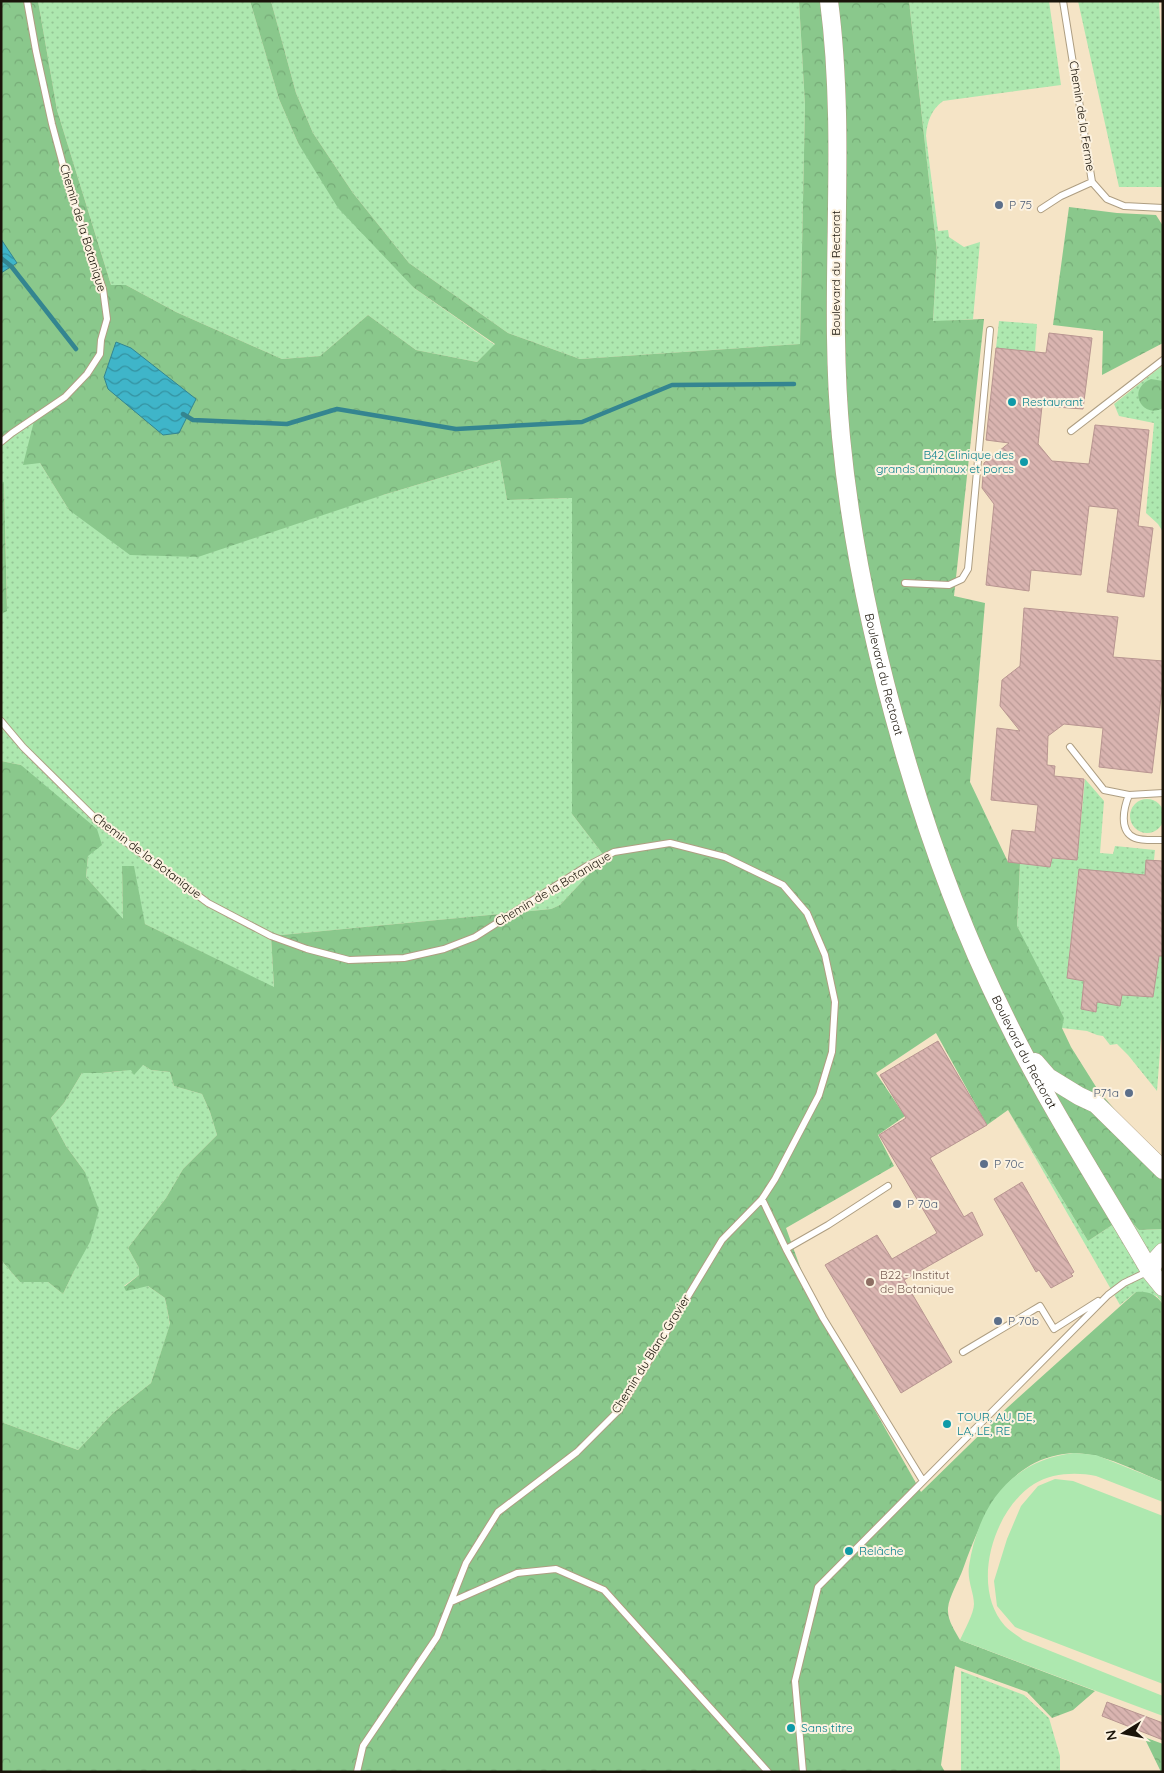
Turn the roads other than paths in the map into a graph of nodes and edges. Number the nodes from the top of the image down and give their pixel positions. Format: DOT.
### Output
graph roads {
  1 [pos="27,1"];
  2 [pos="829,1"];
  3 [pos="1063,1"];
  4 [pos="1092,182"];
  5 [pos="1163,208"];
  6 [pos="1041,209"];
  7 [pos="990,330"];
  8 [pos="1163,360"];
  9 [pos="1071,431"];
  10 [pos="1,442"];
  11 [pos="905,583"];
  12 [pos="1,722"];
  13 [pos="1070,747"];
  14 [pos="1163,793"];
  15 [pos="1129,795"];
  16 [pos="1163,840"];
  17 [pos="1007,1021"];
  18 [pos="1163,1170"];
  19 [pos="888,1186"];
  20 [pos="762,1199"];
  21 [pos="786,1249"];
  22 [pos="1163,1252"];
  23 [pos="1157,1271"];
  24 [pos="1163,1287"];
  25 [pos="1108,1295"];
  26 [pos="963,1352"];
  27 [pos="922,1481"];
  28 [pos="451,1602"];
  29 [pos="357,1772"];
  30 [pos="768,1772"];
  31 [pos="803,1772"];
  1 -- 10 [label="lane, Chemin de la Botanique"];
  2 -- 17 [label="main road, Boulevard du Rectorat"];
  3 -- 4 [label="lane, Chemin de la Ferme"];
  4 -- 5 [label="lane, Chemin de la Ferme"];
  4 -- 6 [label="lane"];
  7 -- 11 [label="lane"];
  8 -- 9 [label="lane"];
  12 -- 20 [label="lane, Chemin de la Botanique"];
  13 -- 15 [label="lane"];
  14 -- 15 [label="lane"];
  15 -- 16 [label="lane"];
  17 -- 18 [label="main road"];
  17 -- 23 [label="main road, Boulevard du Rectorat"];
  19 -- 21 [label="lane"];
  20 -- 21 [label="lane"];
  20 -- 28 [label="lane, Chemin du Blanc Gravier"];
  21 -- 27 [label="lane"];
  22 -- 23 [label="main road"];
  23 -- 24 [label="main road, Boulevard du Rectorat"];
  23 -- 25 [label="lane"];
  25 -- 26 [label="lane"];
  25 -- 27 [label="lane"];
  27 -- 31 [label="lane"];
  28 -- 29 [label="lane, Chemin du Blanc Gravier"];
  28 -- 30 [label="lane"];
}
